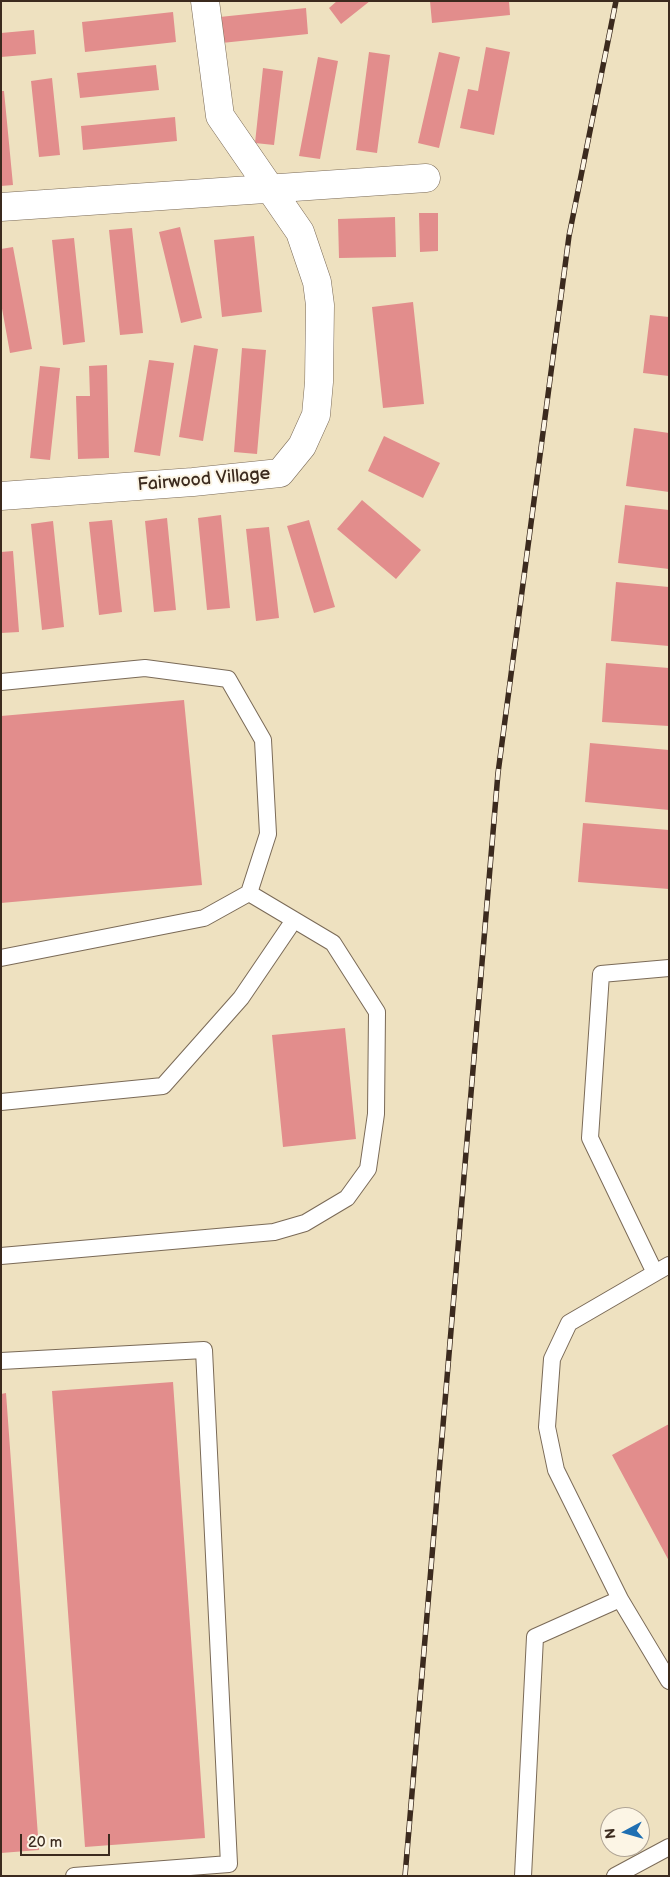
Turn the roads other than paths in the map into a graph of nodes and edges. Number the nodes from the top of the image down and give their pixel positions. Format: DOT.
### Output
graph roads {
  1 [pos="205,1"];
  2 [pos="426,178"];
  3 [pos="271,189"];
  4 [pos="1,207"];
  5 [pos="1,496"];
  6 [pos="1,682"];
  7 [pos="249,893"];
  8 [pos="294,920"];
  9 [pos="1,958"];
  10 [pos="669,968"];
  11 [pos="1,1102"];
  12 [pos="1,1256"];
  13 [pos="662,1269"];
  14 [pos="1,1361"];
  15 [pos="620,1599"];
  16 [pos="669,1682"];
  17 [pos="669,1847"];
  18 [pos="74,1876"];
  19 [pos="523,1876"];
  20 [pos="615,1876"];
  1 -- 3 [label="street, Fairwood Village"];
  2 -- 3 [label="street"];
  3 -- 4 [label="street"];
  3 -- 5 [label="street, Fairwood Village"];
  6 -- 7 [label="lane"];
  7 -- 8 [label="lane"];
  7 -- 9 [label="lane"];
  8 -- 11 [label="lane"];
  8 -- 12 [label="lane"];
  10 -- 13 [label="lane"];
  13 -- 15 [label="lane"];
  14 -- 18 [label="lane"];
  15 -- 16 [label="lane"];
  15 -- 19 [label="lane"];
  17 -- 20 [label="lane"];
}
